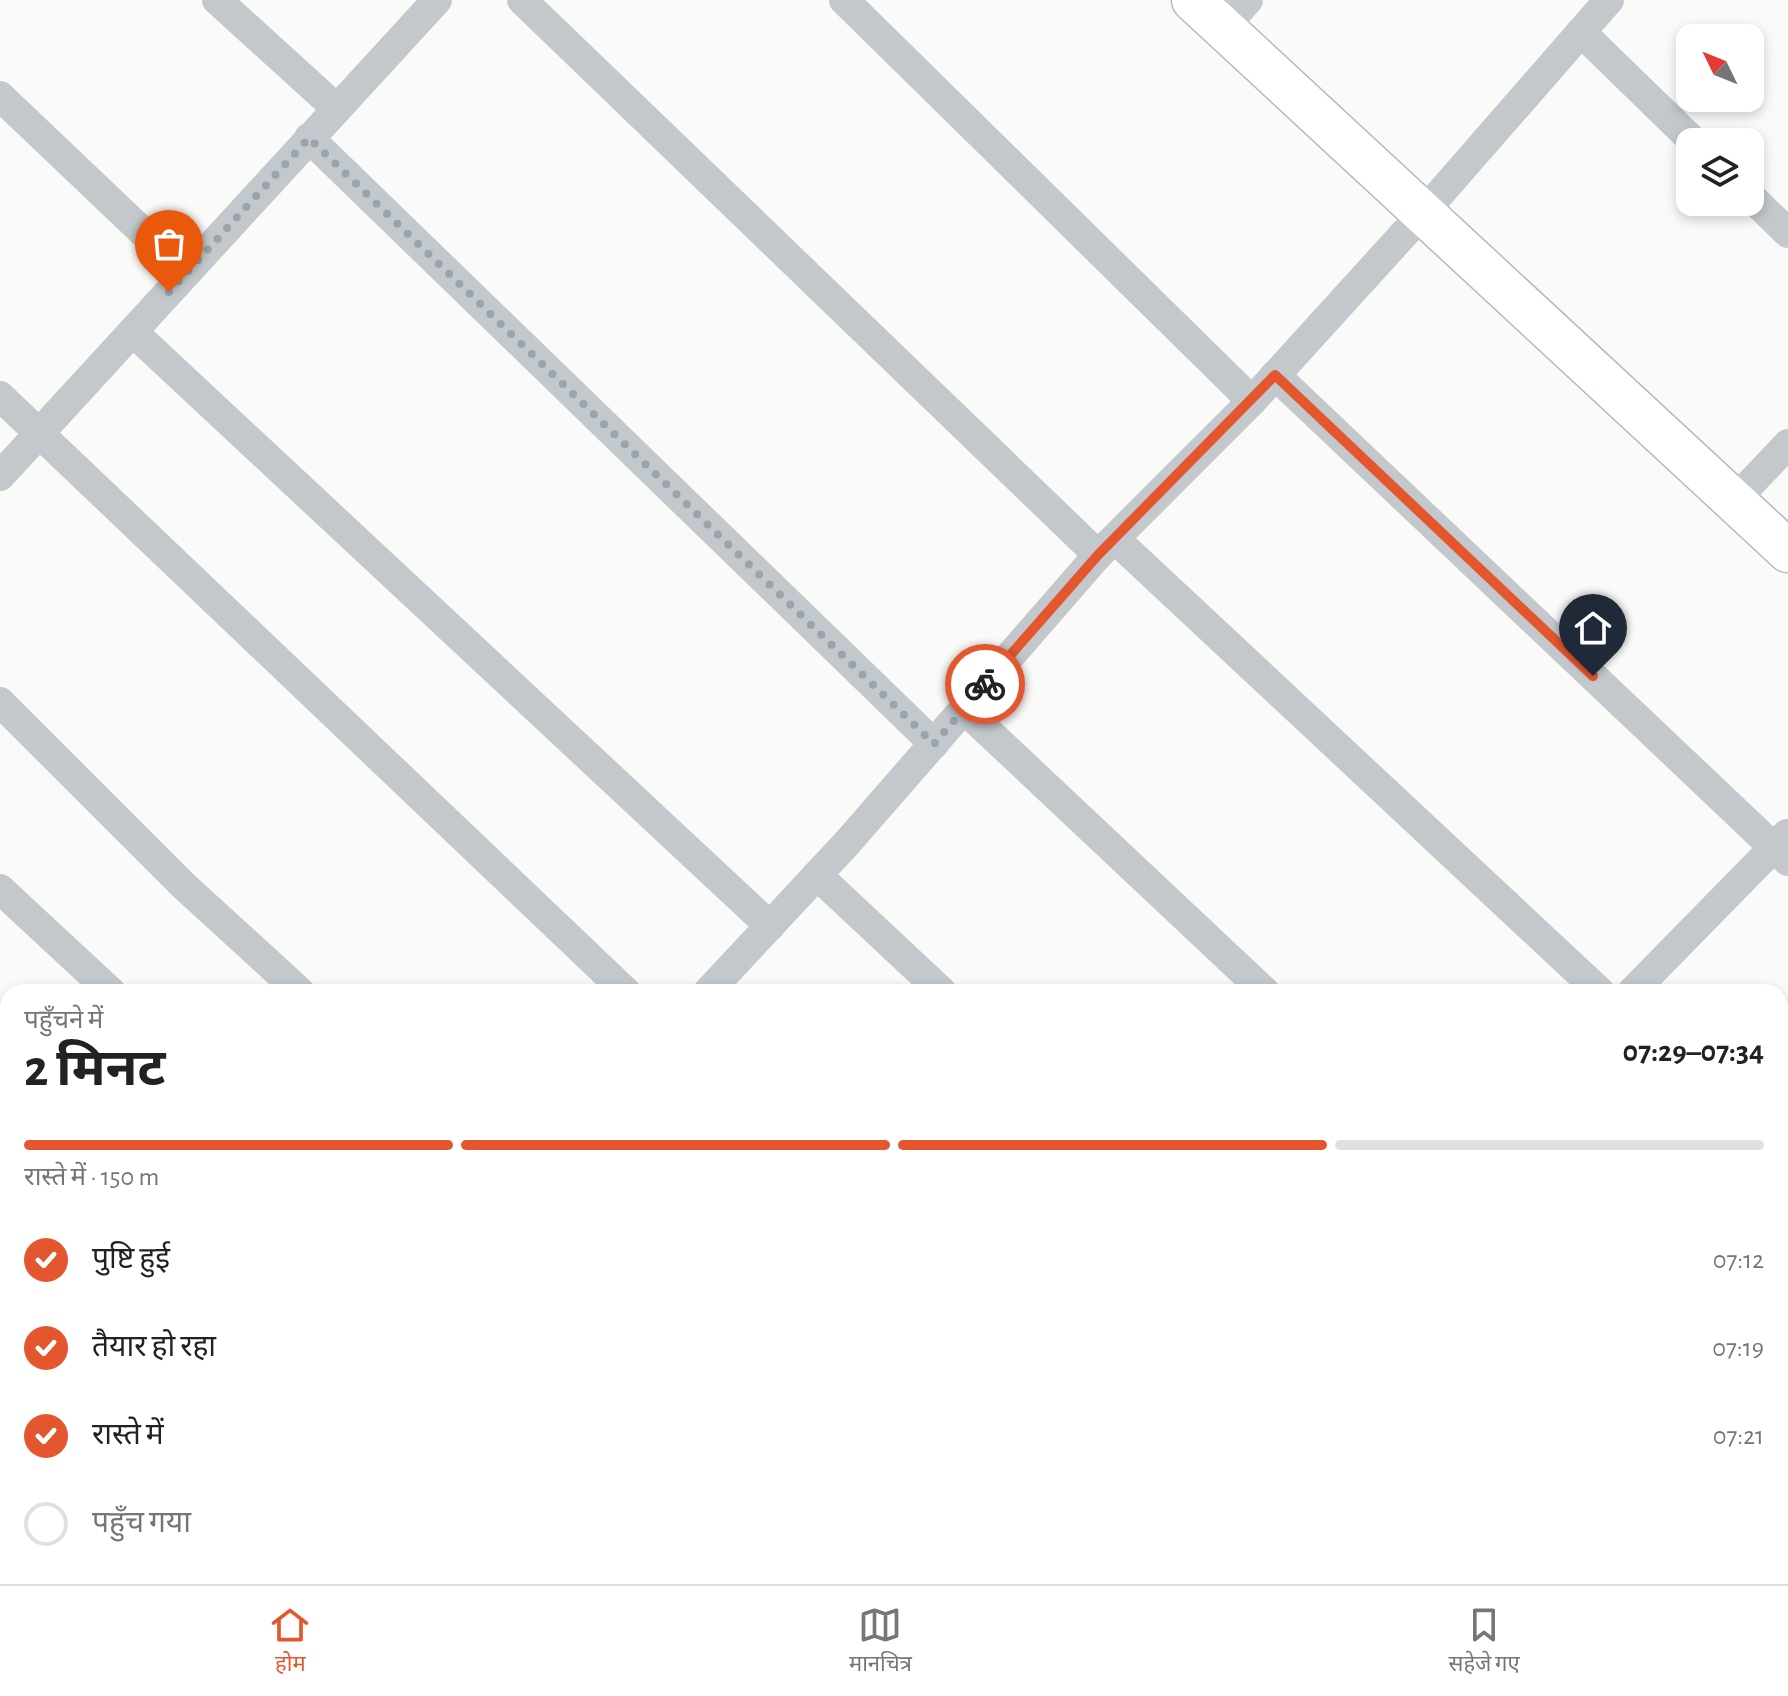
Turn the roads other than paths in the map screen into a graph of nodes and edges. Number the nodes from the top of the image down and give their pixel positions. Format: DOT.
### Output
graph roads {
  1 [pos="217,0"];
  2 [pos="437,0"];
  3 [pos="522,0"];
  4 [pos="844,0"];
  5 [pos="1193,0"];
  6 [pos="1609,0"];
  7 [pos="1236,14"];
  8 [pos="1581,32"];
  9 [pos="0,96"];
  10 [pos="337,109"];
  11 [pos="1680,128"];
  12 [pos="309,138"];
  13 [pos="1764,210"];
  14 [pos="1423,213"];
  15 [pos="1788,233"];
  16 [pos="186,273"];
  17 [pos="133,332"];
  18 [pos="1275,375"];
  19 [pos="0,396"];
  20 [pos="1252,401"];
  21 [pos="40,433"];
  22 [pos="1788,444"];
  23 [pos="0,476"];
  24 [pos="1734,501"];
  25 [pos="1106,547"];
  26 [pos="1788,551"];
  27 [pos="0,702"];
  28 [pos="964,709"];
  29 [pos="934,744"];
  30 [pos="1783,847"];
  31 [pos="817,875"];
  32 [pos="0,889"];
  33 [pos="770,926"];
  34 [pos="102,984"];
  35 [pos="291,984"];
  36 [pos="618,984"];
  37 [pos="716,984"];
  38 [pos="933,984"];
  39 [pos="1256,984"];
  40 [pos="1591,984"];
  41 [pos="1640,984"];
  1 -- 10 [label="street"];
  2 -- 10 [label="street"];
  3 -- 25 [label="street"];
  4 -- 20 [label="street"];
  5 -- 7 [label="street"];
  6 -- 8 [label="street"];
  7 -- 14 [label="street"];
  8 -- 11 [label="street"];
  8 -- 14 [label="street"];
  9 -- 16 [label="street"];
  10 -- 12 [label="street"];
  12 -- 16 [label="street"];
  12 -- 29 [label="street"];
  13 -- 15 [label="street"];
  14 -- 18 [label="street"];
  14 -- 24 [label="street"];
  16 -- 17 [label="street"];
  17 -- 21 [label="street"];
  17 -- 33 [label="street"];
  18 -- 20 [label="street"];
  18 -- 30 [label="street"];
  19 -- 21 [label="street"];
  20 -- 25 [label="street"];
  21 -- 23 [label="street"];
  21 -- 36 [label="street"];
  22 -- 24 [label="street"];
  24 -- 26 [label="street"];
  25 -- 28 [label="street"];
  25 -- 40 [label="street"];
  27 -- 35 [label="street"];
  28 -- 29 [label="street"];
  28 -- 39 [label="street"];
  29 -- 31 [label="street"];
  30 -- 41 [label="street"];
  31 -- 33 [label="street"];
  31 -- 38 [label="street"];
  32 -- 34 [label="street"];
  33 -- 37 [label="street"];
}
